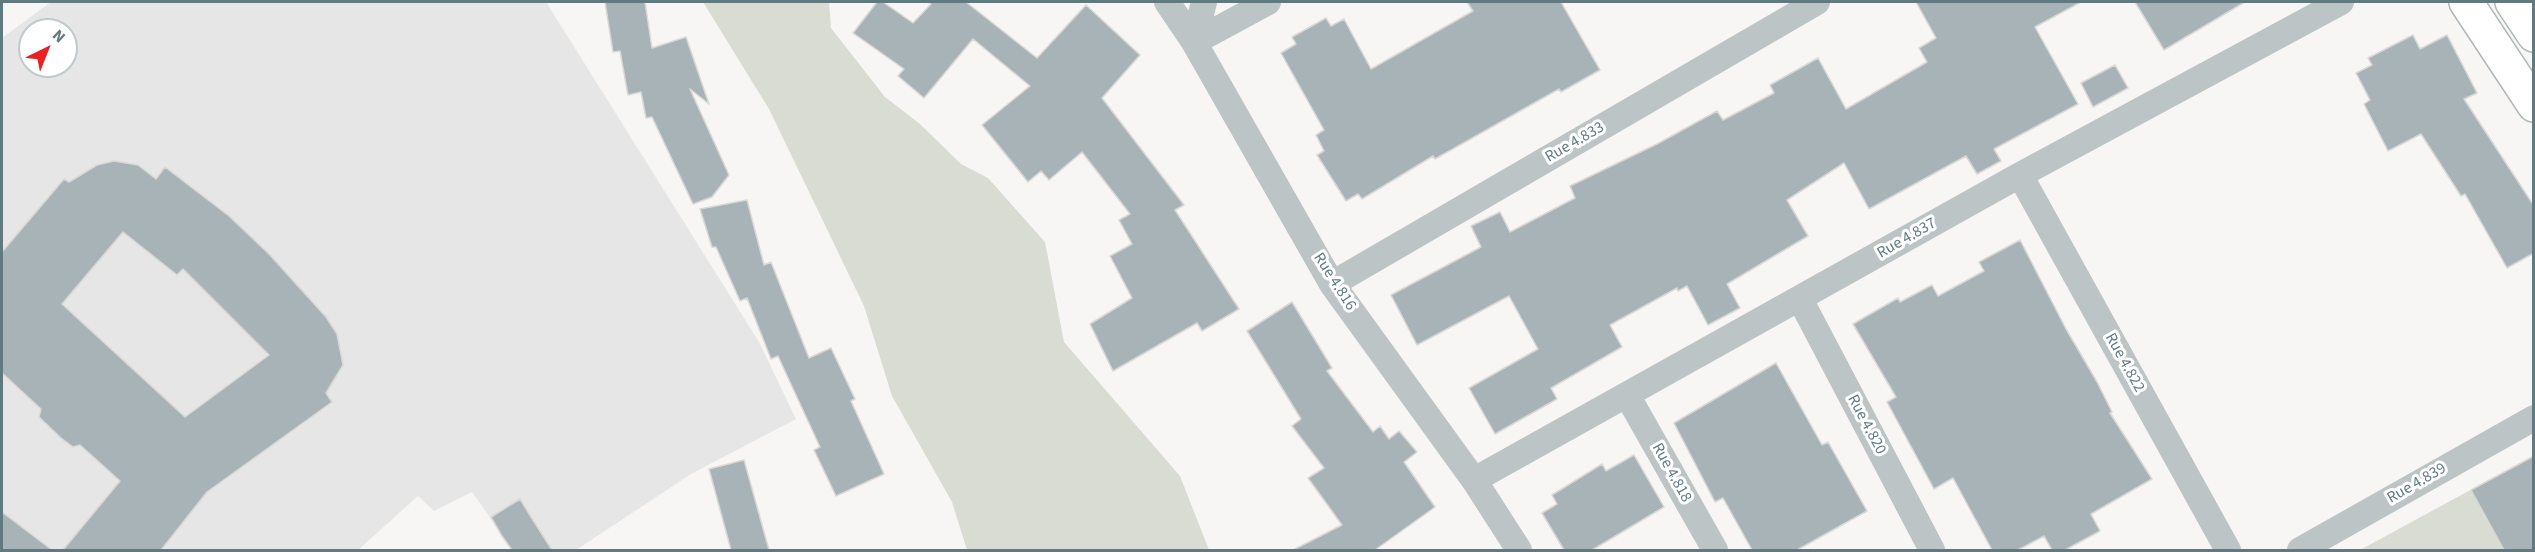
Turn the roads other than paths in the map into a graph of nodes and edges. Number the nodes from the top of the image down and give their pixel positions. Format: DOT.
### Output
graph roads {
  1 [pos="1167,2"];
  2 [pos="1204,2"];
  3 [pos="1268,2"];
  4 [pos="1817,2"];
  5 [pos="2341,2"];
  6 [pos="2466,2"];
  7 [pos="2512,2"];
  8 [pos="2534,35"];
  9 [pos="1194,42"];
  10 [pos="2534,105"];
  11 [pos="2020,175"];
  12 [pos="1332,284"];
  13 [pos="1800,299"];
  14 [pos="1627,395"];
  15 [pos="2534,418"];
  16 [pos="1474,480"];
  17 [pos="1519,550"];
  18 [pos="1715,550"];
  19 [pos="1932,550"];
  20 [pos="2228,550"];
  21 [pos="2301,550"];
  1 -- 9 [label="street, Rue 4.816"];
  2 -- 9 [label="street"];
  3 -- 9 [label="street"];
  4 -- 12 [label="street, Rue 4.833"];
  5 -- 11 [label="street, Rue 4.837"];
  6 -- 10 [label="main road"];
  7 -- 8 [label="main road"];
  9 -- 12 [label="street, Rue 4.816"];
  11 -- 13 [label="street, Rue 4.837"];
  11 -- 20 [label="street, Rue 4.822"];
  12 -- 16 [label="street, Rue 4.816"];
  13 -- 14 [label="street, Rue 4.837"];
  13 -- 19 [label="street, Rue 4.820"];
  14 -- 16 [label="street, Rue 4.837"];
  14 -- 18 [label="street, Rue 4.818"];
  15 -- 21 [label="street, Rue 4.839"];
  16 -- 17 [label="street, Rue 4.816"];
}
